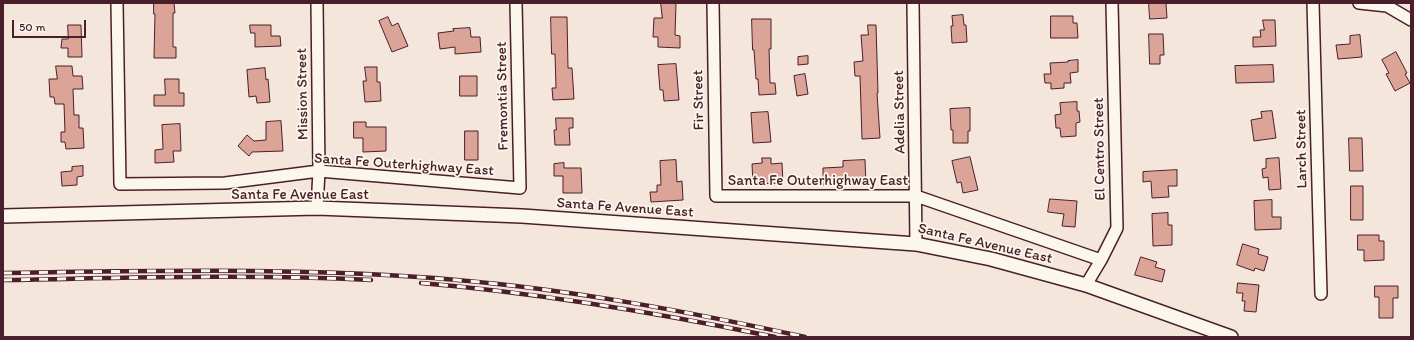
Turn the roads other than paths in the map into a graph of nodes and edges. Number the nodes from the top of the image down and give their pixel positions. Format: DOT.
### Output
graph roads {
  1 [pos="117,3"];
  2 [pos="317,3"];
  3 [pos="516,3"];
  4 [pos="713,3"];
  5 [pos="913,3"];
  6 [pos="1112,3"];
  7 [pos="1313,3"];
  8 [pos="1359,3"];
  9 [pos="1411,20"];
  10 [pos="319,171"];
  11 [pos="520,188"];
  12 [pos="716,196"];
  13 [pos="916,196"];
  14 [pos="316,208"];
  15 [pos="3,216"];
  16 [pos="916,244"];
  17 [pos="1101,260"];
  18 [pos="1086,285"];
  19 [pos="1320,294"];
  20 [pos="1231,337"];
  1 -- 10 [label="street, Santa Fe Outerhighway East"];
  2 -- 10 [label="street, Mission Street"];
  3 -- 11 [label="street, Fremontia Street"];
  4 -- 12 [label="street, Fir Street"];
  5 -- 13 [label="street, Adelia Street"];
  6 -- 17 [label="street, El Centro Street"];
  7 -- 19 [label="street, Larch Street"];
  8 -- 9 [label="street"];
  10 -- 11 [label="street, Santa Fe Outerhighway East"];
  10 -- 14 [label="street, Mission Street"];
  12 -- 13 [label="street, Santa Fe Outerhighway East"];
  13 -- 16 [label="street, Adelia Street"];
  13 -- 17 [label="street, Santa Fe Outerhighway East"];
  14 -- 15 [label="street, Santa Fe Avenue East"];
  14 -- 16 [label="street, Santa Fe Avenue East"];
  16 -- 18 [label="street, Santa Fe Avenue East"];
  17 -- 18 [label="street, El Centro Street"];
  18 -- 20 [label="street, Santa Fe Avenue East"];
}
